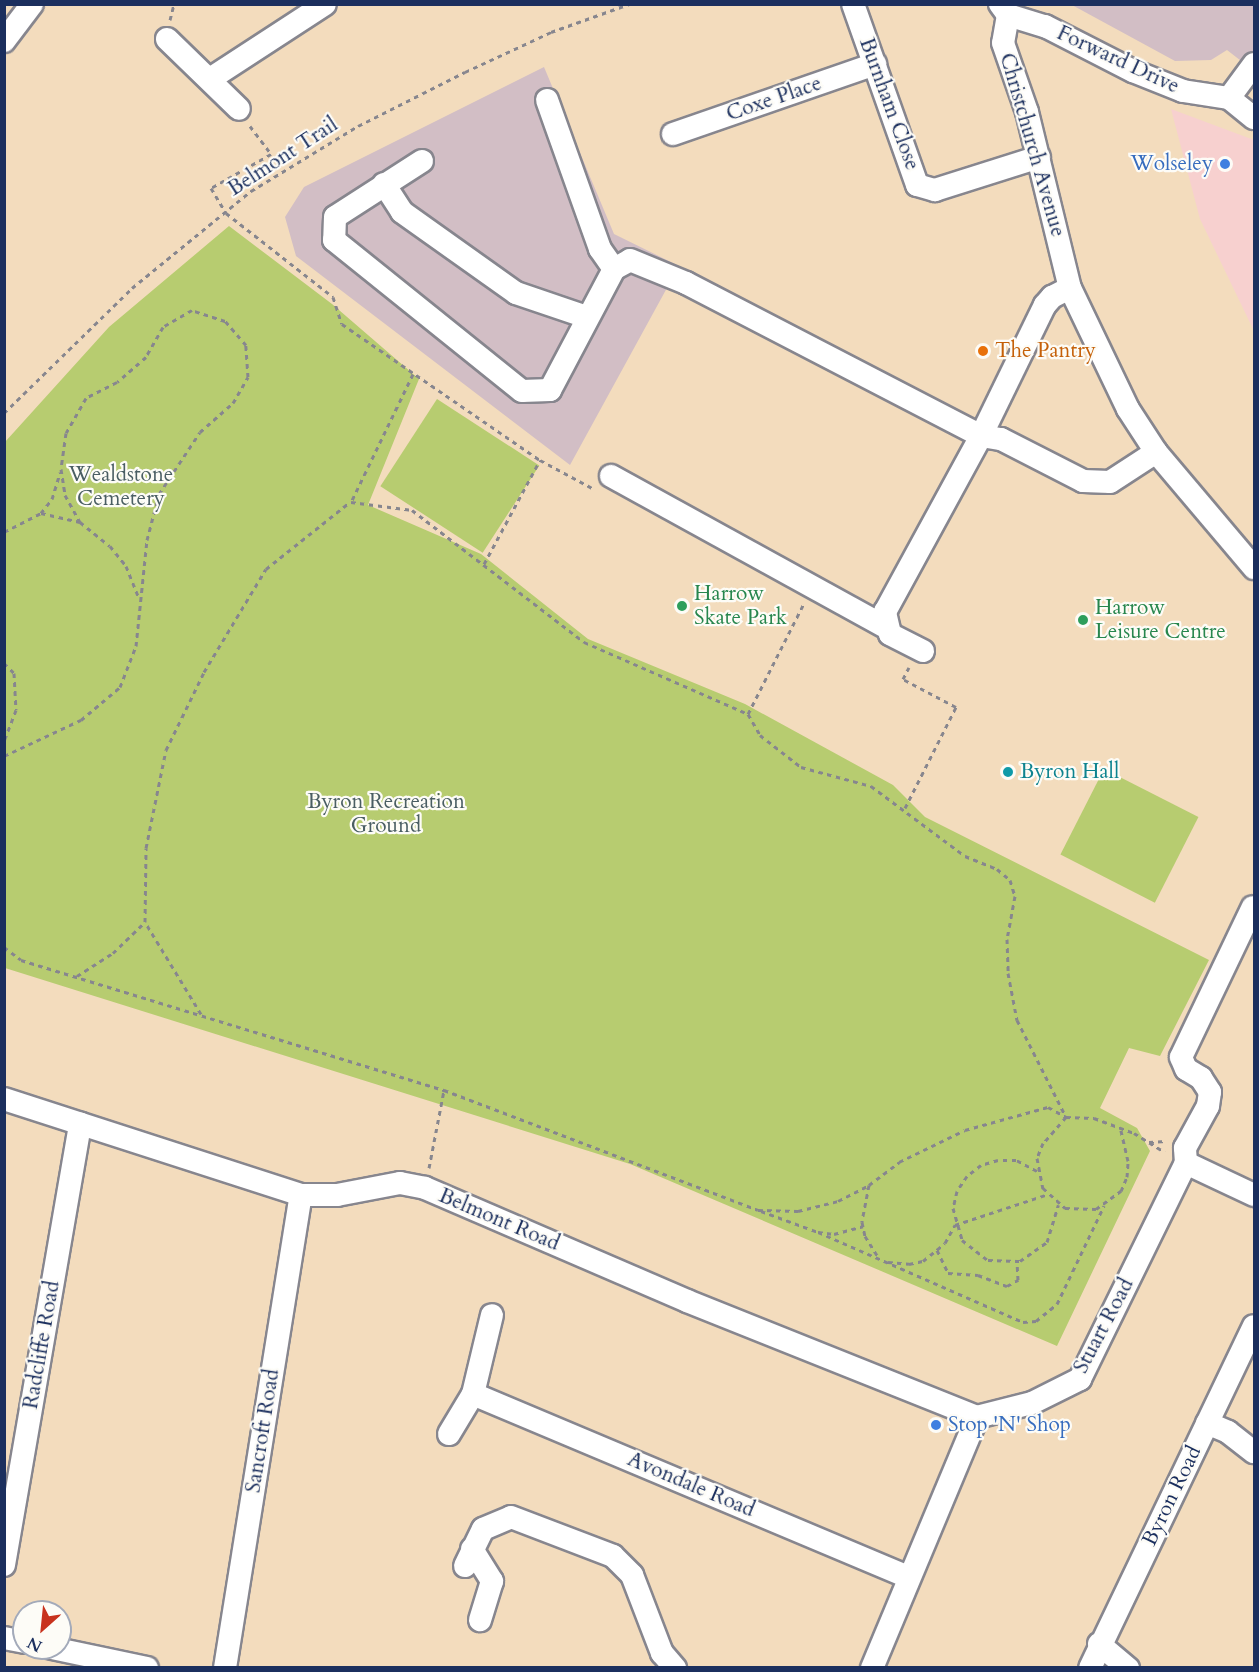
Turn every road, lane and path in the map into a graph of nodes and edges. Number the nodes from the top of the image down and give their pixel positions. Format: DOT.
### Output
graph roads {
  1 [pos="32,4"];
  2 [pos="325,4"];
  3 [pos="628,4"];
  4 [pos="854,4"];
  5 [pos="1004,10"];
  6 [pos="167,39"];
  7 [pos="4,40"];
  8 [pos="875,64"];
  9 [pos="1254,64"];
  10 [pos="210,79"];
  11 [pos="1229,98"];
  12 [pos="547,100"];
  13 [pos="239,110"];
  14 [pos="1254,118"];
  15 [pos="673,134"];
  16 [pos="1039,157"];
  17 [pos="422,161"];
  18 [pos="384,184"];
  19 [pos="226,213"];
  20 [pos="614,269"];
  21 [pos="1070,288"];
  22 [pos="587,318"];
  23 [pos="413,374"];
  24 [pos="4,413"];
  25 [pos="981,436"];
  26 [pos="1156,452"];
  27 [pos="540,460"];
  28 [pos="61,469"];
  29 [pos="606,484"];
  30 [pos="351,502"];
  31 [pos="41,513"];
  32 [pos="80,522"];
  33 [pos="4,532"];
  34 [pos="484,564"];
  35 [pos="1254,567"];
  36 [pos="795,596"];
  37 [pos="140,600"];
  38 [pos="888,628"];
  39 [pos="921,650"];
  40 [pos="4,663"];
  41 [pos="748,714"];
  42 [pos="4,742"];
  43 [pos="4,756"];
  44 [pos="905,808"];
  45 [pos="1253,907"];
  46 [pos="145,922"];
  47 [pos="4,947"];
  48 [pos="77,976"];
  49 [pos="202,1016"];
  50 [pos="444,1090"];
  51 [pos="4,1100"];
  52 [pos="1066,1117"];
  53 [pos="80,1124"];
  54 [pos="1120,1127"];
  55 [pos="1186,1163"];
  56 [pos="1037,1171"];
  57 [pos="869,1185"];
  58 [pos="425,1188"];
  59 [pos="1048,1194"];
  60 [pos="301,1195"];
  61 [pos="1254,1195"];
  62 [pos="1105,1204"];
  63 [pos="1058,1205"];
  64 [pos="758,1210"];
  65 [pos="955,1225"];
  66 [pos="863,1226"];
  67 [pos="818,1232"];
  68 [pos="937,1250"];
  69 [pos="881,1260"];
  70 [pos="1017,1261"];
  71 [pos="492,1316"];
  72 [pos="1254,1326"];
  73 [pos="473,1394"];
  74 [pos="977,1417"];
  75 [pos="1207,1423"];
  76 [pos="450,1434"];
  77 [pos="1254,1452"];
  78 [pos="4,1565"];
  79 [pos="909,1577"];
  80 [pos="480,1620"];
  81 [pos="1099,1644"];
  82 [pos="72,1652"];
  83 [pos="879,1665"];
  84 [pos="147,1668"];
  85 [pos="225,1668"];
  86 [pos="675,1668"];
  87 [pos="1089,1668"];
  88 [pos="1128,1668"];
  1 -- 7 [label="street"];
  2 -- 10 [label="street"];
  3 -- 19 [label="path, Belmont Trail"];
  4 -- 8 [label="street, Burnham Close"];
  5 -- 11 [label="street, Forward Drive"];
  5 -- 16 [label="street, Christchurch Avenue"];
  6 -- 10 [label="street"];
  8 -- 15 [label="street, Coxe Place"];
  8 -- 16 [label="street, Burnham Close"];
  9 -- 11 [label="street"];
  10 -- 13 [label="street"];
  11 -- 14 [label="street"];
  12 -- 20 [label="street"];
  13 -- 19 [label="path"];
  16 -- 21 [label="street, Christchurch Avenue"];
  17 -- 18 [label="street"];
  18 -- 22 [label="street"];
  18 -- 22 [label="street"];
  19 -- 23 [label="path"];
  19 -- 24 [label="path, Belmont Trail"];
  20 -- 22 [label="street"];
  20 -- 25 [label="street"];
  21 -- 25 [label="street"];
  21 -- 26 [label="street, Christchurch Avenue"];
  23 -- 27 [label="path"];
  23 -- 30 [label="path"];
  25 -- 26 [label="street"];
  25 -- 38 [label="street"];
  26 -- 35 [label="street, Christchurch Avenue"];
  27 -- 29 [label="path"];
  27 -- 34 [label="path"];
  28 -- 31 [label="path"];
  28 -- 32 [label="path"];
  28 -- 37 [label="path"];
  29 -- 38 [label="street"];
  30 -- 34 [label="path"];
  30 -- 46 [label="path"];
  31 -- 32 [label="path"];
  31 -- 33 [label="path"];
  32 -- 37 [label="path"];
  34 -- 41 [label="path"];
  36 -- 41 [label="path"];
  37 -- 43 [label="path"];
  38 -- 39 [label="street"];
  39 -- 44 [label="path"];
  40 -- 42 [label="path"];
  41 -- 44 [label="path"];
  44 -- 52 [label="path"];
  45 -- 55 [label="street, Stuart Road"];
  46 -- 48 [label="path"];
  46 -- 49 [label="path"];
  47 -- 48 [label="path"];
  48 -- 49 [label="path"];
  49 -- 50 [label="path"];
  50 -- 58 [label="path"];
  50 -- 64 [label="path"];
  51 -- 53 [label="street, Belmont Road"];
  52 -- 54 [label="path"];
  52 -- 56 [label="path"];
  52 -- 57 [label="path"];
  53 -- 60 [label="street, Belmont Road"];
  53 -- 78 [label="street, Radcliffe Road"];
  54 -- 55 [label="path"];
  54 -- 62 [label="path"];
  55 -- 61 [label="street"];
  55 -- 74 [label="street, Stuart Road"];
  56 -- 59 [label="path"];
  56 -- 65 [label="path"];
  57 -- 64 [label="path"];
  57 -- 66 [label="path"];
  58 -- 60 [label="street, Belmont Road"];
  58 -- 74 [label="street, Belmont Road"];
  59 -- 63 [label="path"];
  59 -- 65 [label="path"];
  60 -- 85 [label="street, Sancroft Road"];
  62 -- 63 [label="path"];
  62 -- 69 [label="path"];
  63 -- 70 [label="path"];
  64 -- 67 [label="path"];
  65 -- 68 [label="path"];
  65 -- 70 [label="path"];
  66 -- 67 [label="path"];
  66 -- 69 [label="path"];
  67 -- 69 [label="path"];
  68 -- 69 [label="path"];
  68 -- 70 [label="path"];
  71 -- 73 [label="street"];
  72 -- 75 [label="street, Byron Road"];
  73 -- 76 [label="street"];
  73 -- 79 [label="street, Avondale Road"];
  74 -- 79 [label="street"];
  75 -- 77 [label="street"];
  75 -- 81 [label="street, Byron Road"];
  79 -- 83 [label="street"];
  80 -- 86 [label="street"];
  81 -- 87 [label="street, Byron Road"];
  81 -- 88 [label="street"];
  82 -- 84 [label="street"];
}
